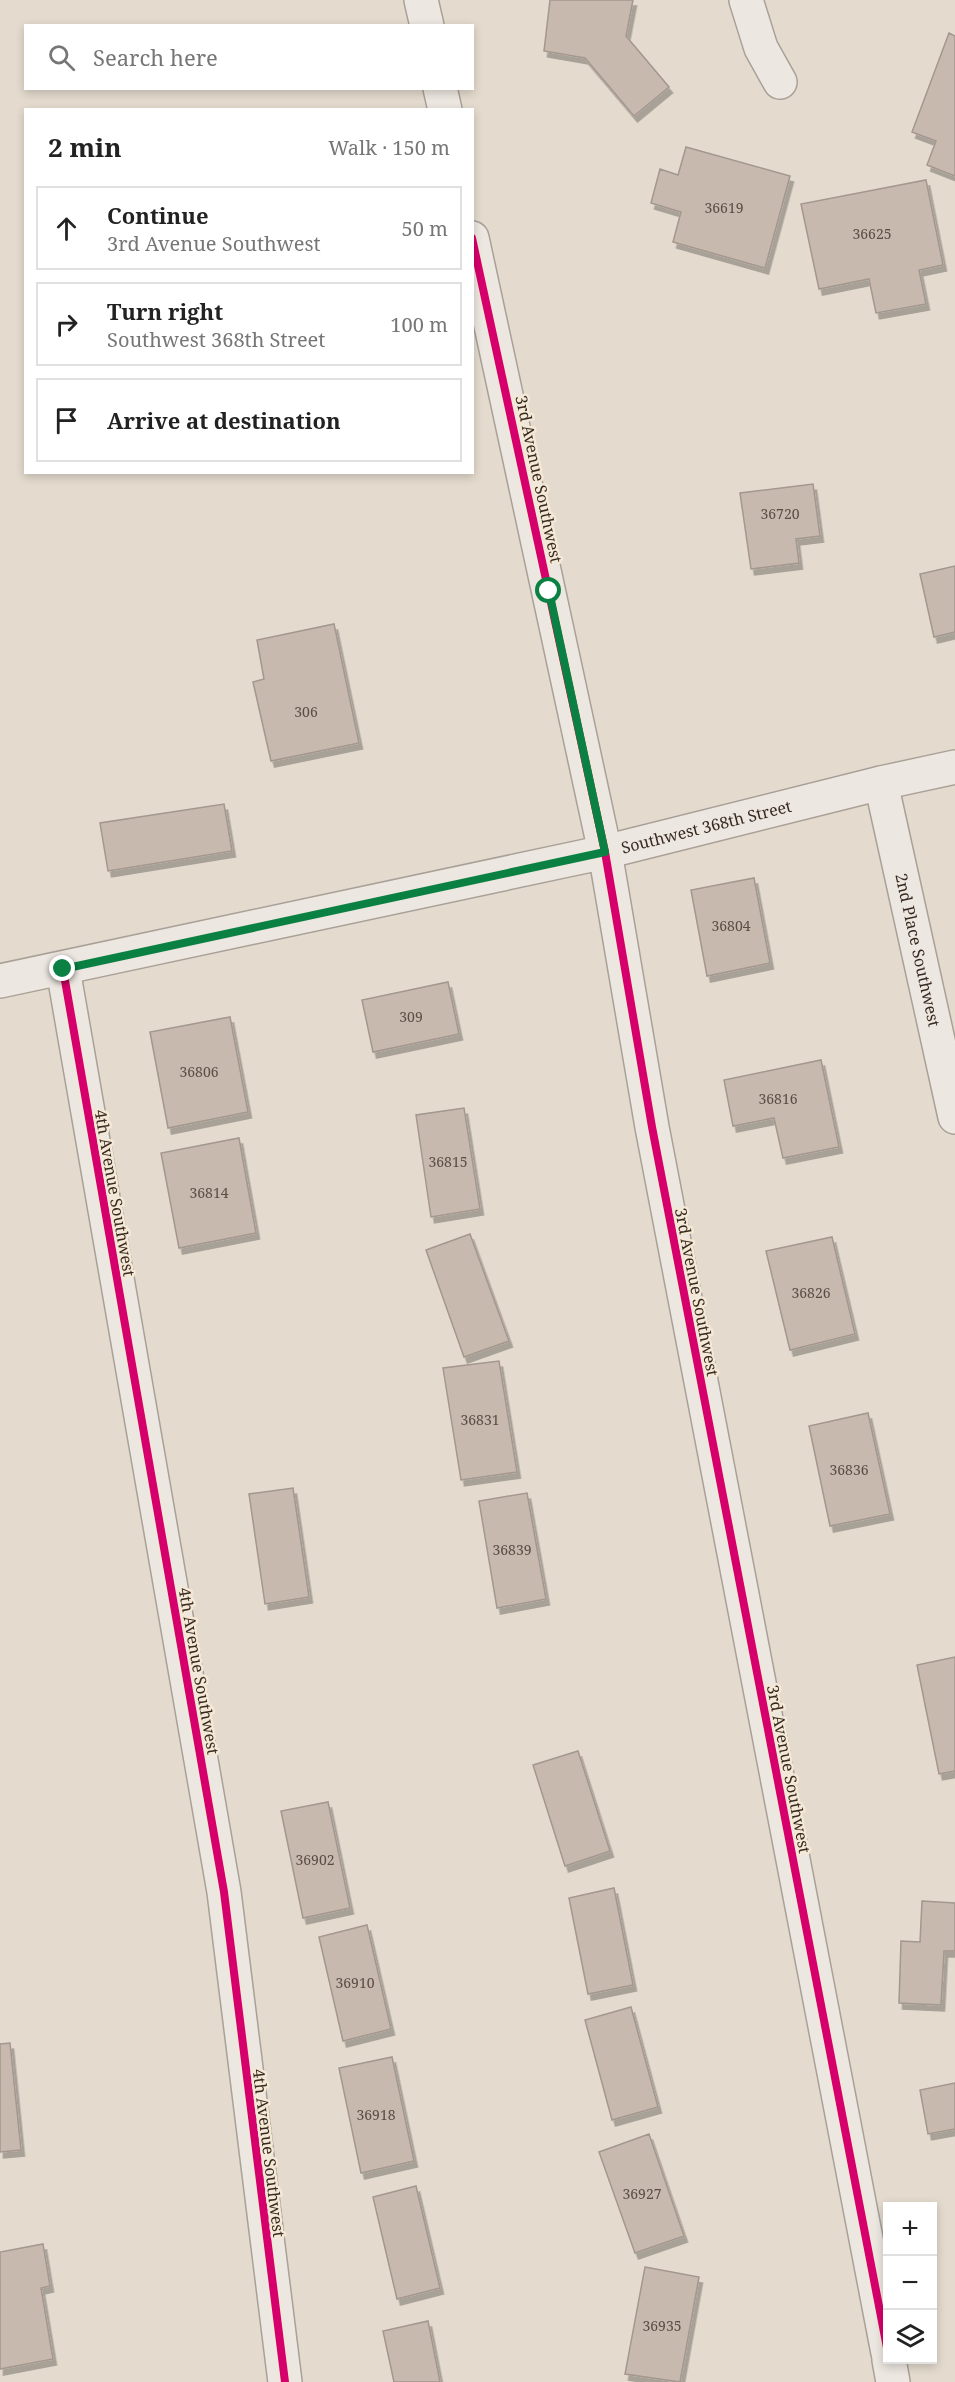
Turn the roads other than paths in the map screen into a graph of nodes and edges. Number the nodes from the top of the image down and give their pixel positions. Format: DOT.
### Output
graph roads {
  1 [pos="421,0"];
  2 [pos="746,0"];
  3 [pos="427,24"];
  4 [pos="780,82"];
  5 [pos="440,90"];
  6 [pos="445,108"];
  7 [pos="474,247"];
  8 [pos="955,766"];
  9 [pos="881,783"];
  10 [pos="605,852"];
  11 [pos="63,969"];
  12 [pos="0,981"];
  13 [pos="955,1117"];
  14 [pos="883,2327"];
  15 [pos="890,2364"];
  16 [pos="285,2382"];
  17 [pos="893,2382"];
  1 -- 3 [label="street"];
  2 -- 4 [label="street"];
  5 -- 6 [label="street"];
  7 -- 10 [label="street, 3rd Avenue Southwest"];
  8 -- 9 [label="street, Southwest 368th Street"];
  9 -- 10 [label="street, Southwest 368th Street"];
  9 -- 13 [label="street, 2nd Place Southwest"];
  10 -- 11 [label="street, Southwest 368th Street"];
  10 -- 14 [label="street, 3rd Avenue Southwest"];
  11 -- 12 [label="street, Southwest 368th Street"];
  11 -- 16 [label="street, 4th Avenue Southwest"];
  15 -- 17 [label="street"];
}
